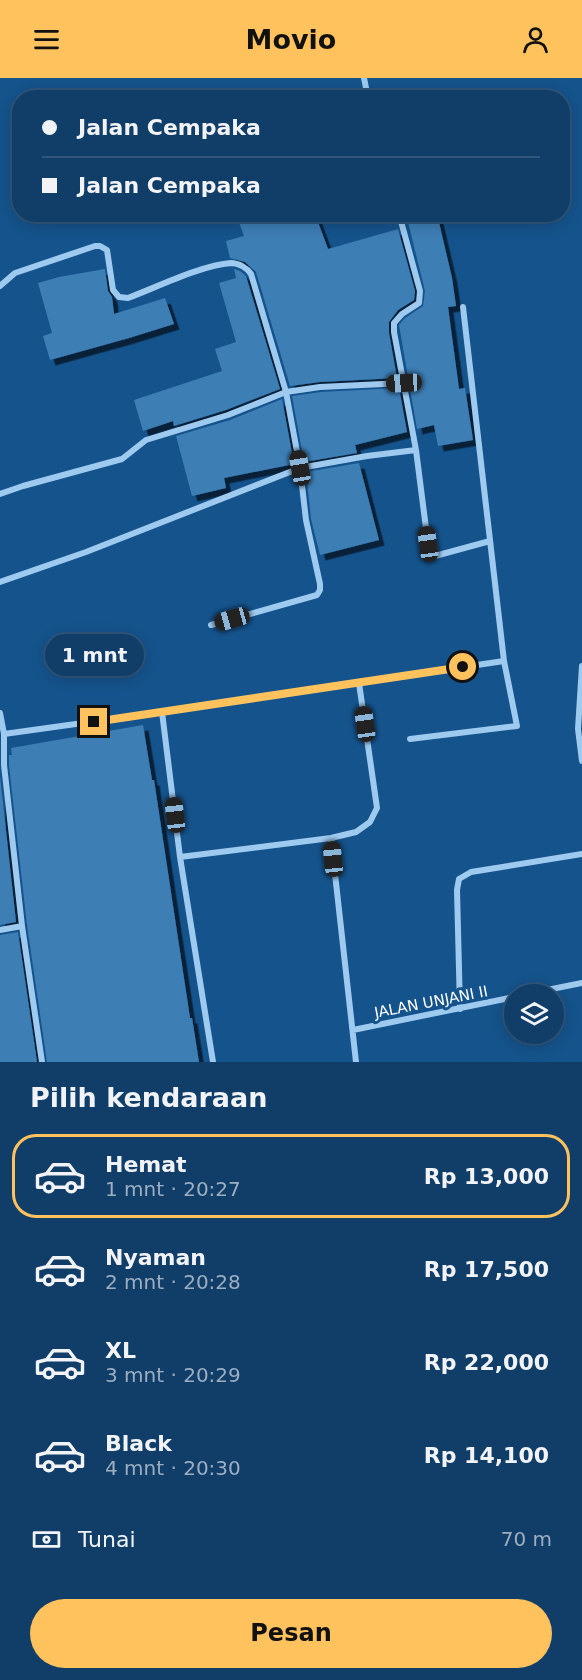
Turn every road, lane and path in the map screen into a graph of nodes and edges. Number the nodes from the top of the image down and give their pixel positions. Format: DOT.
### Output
graph roads {
  1 [pos="401,222"];
  2 [pos="0,286"];
  3 [pos="463,308"];
  4 [pos="404,383"];
  5 [pos="286,392"];
  6 [pos="416,450"];
  7 [pos="300,468"];
  8 [pos="0,494"];
  9 [pos="490,540"];
  10 [pos="0,582"];
  11 [pos="211,625"];
  12 [pos="504,661"];
  13 [pos="582,666"];
  14 [pos="359,682"];
  15 [pos="162,712"];
  16 [pos="0,714"];
  17 [pos="580,729"];
  18 [pos="4,734"];
  19 [pos="410,739"];
  20 [pos="582,761"];
  21 [pos="2,765"];
  22 [pos="331,838"];
  23 [pos="582,854"];
  24 [pos="180,857"];
  25 [pos="22,926"];
  26 [pos="0,930"];
  27 [pos="582,982"];
  28 [pos="564,986"];
  29 [pos="504,999"];
  30 [pos="460,1009"];
  31 [pos="353,1030"];
  32 [pos="42,1062"];
  33 [pos="213,1062"];
  34 [pos="356,1062"];
  1 -- 4 [label="street"];
  2 -- 5 [label="street"];
  3 -- 9 [label="street"];
  4 -- 5 [label="street"];
  4 -- 6 [label="street"];
  5 -- 7 [label="street"];
  5 -- 8 [label="street"];
  6 -- 7 [label="street"];
  6 -- 9 [label="street"];
  7 -- 10 [label="street"];
  7 -- 11 [label="street"];
  9 -- 12 [label="street"];
  12 -- 14 [label="street"];
  12 -- 19 [label="street"];
  13 -- 17 [label="street"];
  14 -- 15 [label="street"];
  14 -- 22 [label="street"];
  15 -- 18 [label="street"];
  15 -- 24 [label="street"];
  16 -- 18 [label="street"];
  17 -- 20 [label="street"];
  18 -- 21 [label="street"];
  21 -- 25 [label="street"];
  22 -- 24 [label="street"];
  22 -- 31 [label="street"];
  23 -- 30 [label="street"];
  24 -- 33 [label="street"];
  25 -- 26 [label="street"];
  25 -- 32 [label="street"];
  27 -- 28 [label="street"];
  29 -- 30 [label="street, JALAN UNJANI II"];
  30 -- 31 [label="street, JALAN UNJANI II"];
  31 -- 34 [label="street"];
}
